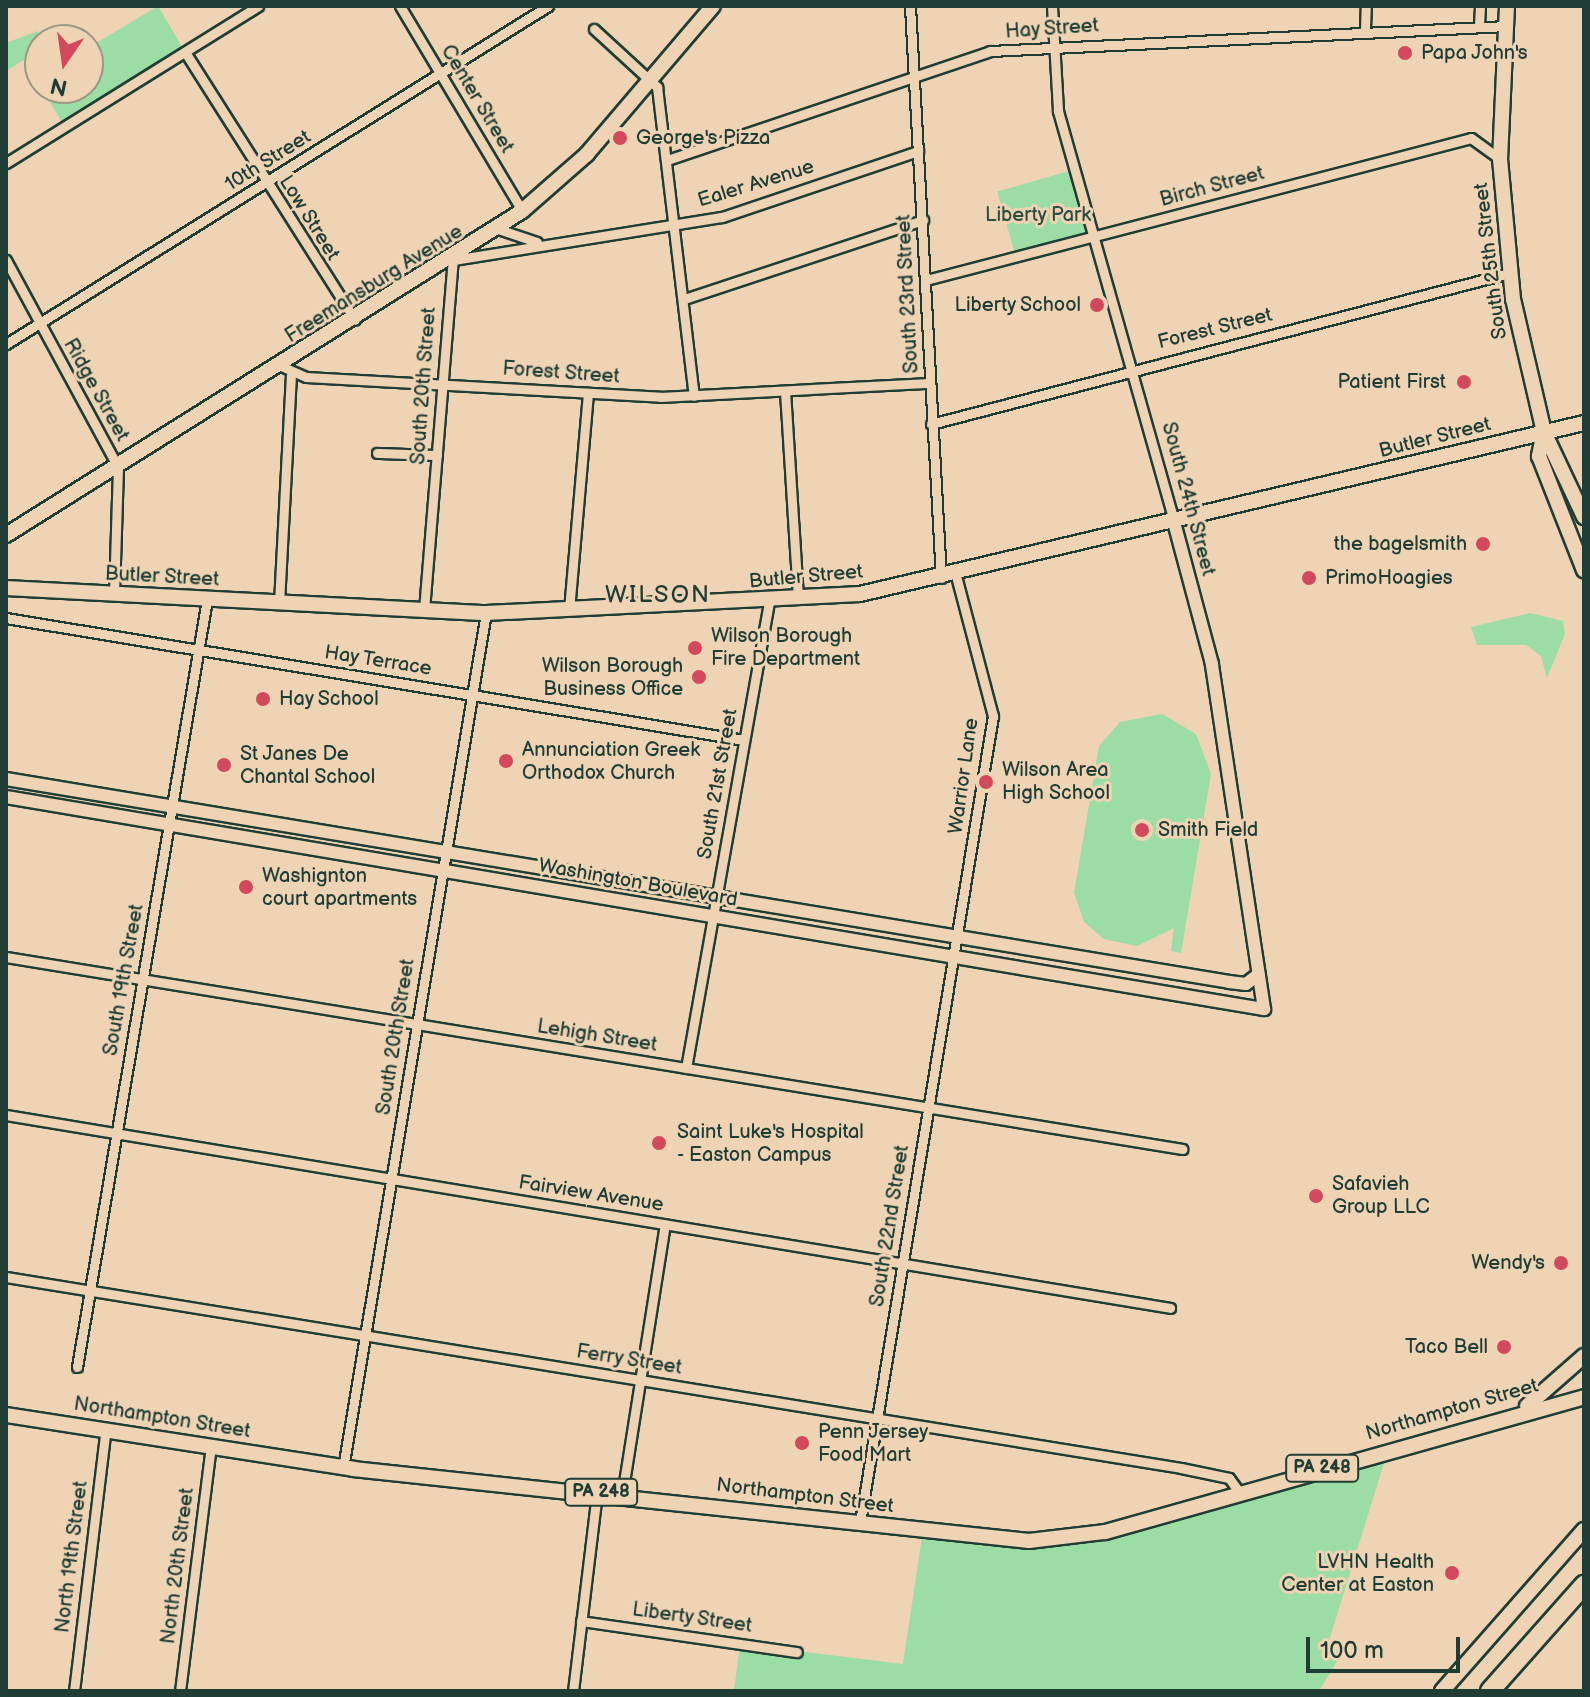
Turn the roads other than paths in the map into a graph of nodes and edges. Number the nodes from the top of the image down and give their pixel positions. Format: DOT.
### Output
graph roads {
  1 [pos="258,6"];
  2 [pos="400,6"];
  3 [pos="548,6"];
  4 [pos="713,6"];
  5 [pos="910,6"];
  6 [pos="1052,6"];
  7 [pos="1366,6"];
  8 [pos="1480,6"];
  9 [pos="1507,6"];
  10 [pos="1479,25"];
  11 [pos="1506,26"];
  12 [pos="594,29"];
  13 [pos="1365,29"];
  14 [pos="1055,46"];
  15 [pos="185,52"];
  16 [pos="440,73"];
  17 [pos="914,75"];
  18 [pos="652,78"];
  19 [pos="918,151"];
  20 [pos="1500,159"];
  21 [pos="667,160"];
  22 [pos="6,163"];
  23 [pos="266,183"];
  24 [pos="522,211"];
  25 [pos="923,220"];
  26 [pos="673,225"];
  27 [pos="498,229"];
  28 [pos="1095,236"];
  29 [pos="552,243"];
  30 [pos="6,260"];
  31 [pos="453,260"];
  32 [pos="1509,273"];
  33 [pos="926,280"];
  34 [pos="684,299"];
  35 [pos="355,320"];
  36 [pos="39,324"];
  37 [pos="6,344"];
  38 [pos="1132,369"];
  39 [pos="286,371"];
  40 [pos="930,383"];
  41 [pos="444,384"];
  42 [pos="785,391"];
  43 [pos="588,393"];
  44 [pos="694,396"];
  45 [pos="1584,423"];
  46 [pos="931,424"];
  47 [pos="1544,432"];
  48 [pos="377,453"];
  49 [pos="437,455"];
  50 [pos="118,467"];
  51 [pos="1584,517"];
  52 [pos="1174,522"];
  53 [pos="6,535"];
  54 [pos="1584,570"];
  55 [pos="949,578"];
  56 [pos="6,588"];
  57 [pos="114,594"];
  58 [pos="207,599"];
  59 [pos="798,599"];
  60 [pos="769,601"];
  61 [pos="279,603"];
  62 [pos="424,610"];
  63 [pos="569,610"];
  64 [pos="486,613"];
  65 [pos="6,618"];
  66 [pos="199,650"];
  67 [pos="472,695"];
  68 [pos="744,740"];
  69 [pos="6,779"];
  70 [pos="6,797"];
  71 [pos="172,806"];
  72 [pos="169,824"];
  73 [pos="446,852"];
  74 [pos="443,870"];
  75 [pos="717,897"];
  76 [pos="713,916"];
  77 [pos="956,937"];
  78 [pos="953,956"];
  79 [pos="6,957"];
  80 [pos="1259,974"];
  81 [pos="143,979"];
  82 [pos="1264,1009"];
  83 [pos="417,1025"];
  84 [pos="686,1068"];
  85 [pos="928,1108"];
  86 [pos="6,1115"];
  87 [pos="116,1134"];
  88 [pos="1182,1149"];
  89 [pos="391,1179"];
  90 [pos="665,1224"];
  91 [pos="902,1264"];
  92 [pos="6,1277"];
  93 [pos="90,1291"];
  94 [pos="1170,1308"];
  95 [pos="365,1336"];
  96 [pos="1584,1356"];
  97 [pos="77,1367"];
  98 [pos="639,1380"];
  99 [pos="1584,1397"];
  100 [pos="1522,1410"];
  101 [pos="6,1415"];
  102 [pos="877,1419"];
  103 [pos="106,1428"];
  104 [pos="211,1445"];
  105 [pos="343,1468"];
  106 [pos="597,1492"];
  107 [pos="1239,1492"];
  108 [pos="622,1495"];
  109 [pos="860,1522"];
  110 [pos="1584,1530"];
  111 [pos="1584,1585"];
  112 [pos="1584,1603"];
  113 [pos="581,1621"];
  114 [pos="797,1652"];
  115 [pos="74,1691"];
  116 [pos="180,1691"];
  117 [pos="573,1691"];
  118 [pos="1442,1691"];
  119 [pos="1490,1691"];
  120 [pos="1506,1691"];
  1 -- 15 [label="street"];
  2 -- 16 [label="street, Center Street"];
  3 -- 16 [label="street, 10th Street"];
  4 -- 18 [label="main road, Freemansburg Avenue"];
  5 -- 17 [label="street, South 23rd Street"];
  6 -- 14 [label="street, South 24th Street"];
  7 -- 13 [label="street"];
  8 -- 10 [label="street"];
  9 -- 11 [label="main road, South 25th Street"];
  10 -- 11 [label="street, Hay Street"];
  10 -- 13 [label="street, Hay Street"];
  11 -- 20 [label="main road, South 25th Street"];
  12 -- 18 [label="street"];
  13 -- 14 [label="street, Hay Street"];
  14 -- 17 [label="street, Hay Street"];
  14 -- 28 [label="street, South 24th Street"];
  15 -- 22 [label="street"];
  15 -- 23 [label="street, Low Street"];
  16 -- 23 [label="street, 10th Street"];
  16 -- 24 [label="street, Center Street"];
  17 -- 19 [label="street, South 23rd Street"];
  17 -- 21 [label="street, Hay Street"];
  18 -- 21 [label="street"];
  18 -- 24 [label="main road, Freemansburg Avenue"];
  19 -- 25 [label="street, South 23rd Street"];
  19 -- 26 [label="street, Ealer Avenue"];
  20 -- 28 [label="street, Birch Street"];
  20 -- 32 [label="main road, South 25th Street"];
  21 -- 26 [label="street"];
  23 -- 35 [label="street, Low Street"];
  23 -- 36 [label="street, 10th Street"];
  24 -- 27 [label="main road, Freemansburg Avenue"];
  25 -- 33 [label="street, South 23rd Street"];
  25 -- 34 [label="street"];
  26 -- 29 [label="street, Ealer Avenue"];
  26 -- 34 [label="street"];
  27 -- 29 [label="street, Ealer Avenue"];
  27 -- 31 [label="main road, Freemansburg Avenue"];
  28 -- 33 [label="street, Birch Street"];
  28 -- 38 [label="street, South 24th Street"];
  29 -- 31 [label="street, Ealer Avenue"];
  30 -- 36 [label="street, Ridge Street"];
  31 -- 35 [label="main road, Freemansburg Avenue"];
  31 -- 41 [label="street, South 20th Street"];
  32 -- 38 [label="street, Forest Street"];
  32 -- 47 [label="main road, South 25th Street"];
  33 -- 40 [label="street, South 23rd Street"];
  34 -- 44 [label="street"];
  35 -- 39 [label="main road, Freemansburg Avenue"];
  36 -- 37 [label="street, 10th Street"];
  36 -- 50 [label="street, Ridge Street"];
  38 -- 46 [label="street, Forest Street"];
  38 -- 52 [label="street, South 24th Street"];
  39 -- 41 [label="street, Forest Street"];
  39 -- 50 [label="main road, Freemansburg Avenue"];
  39 -- 61 [label="street"];
  40 -- 42 [label="street, Forest Street"];
  40 -- 46 [label="street, South 23rd Street"];
  41 -- 43 [label="street, Forest Street"];
  41 -- 49 [label="street, South 20th Street"];
  42 -- 44 [label="street, Forest Street"];
  42 -- 59 [label="street"];
  43 -- 44 [label="street, Forest Street"];
  43 -- 63 [label="street"];
  45 -- 47 [label="main road, Butler Street"];
  46 -- 55 [label="street, South 23rd Street"];
  47 -- 51 [label="main road"];
  47 -- 52 [label="main road, Butler Street"];
  47 -- 54 [label="main road"];
  48 -- 49 [label="street"];
  49 -- 62 [label="street, South 20th Street"];
  50 -- 53 [label="main road, Freemansburg Avenue"];
  50 -- 57 [label="street, Ridge Street"];
  52 -- 55 [label="main road, Butler Street"];
  52 -- 80 [label="street, South 24th Street"];
  55 -- 59 [label="main road, Butler Street"];
  55 -- 77 [label="street, Warrior Lane"];
  56 -- 57 [label="main road, Butler Street"];
  57 -- 58 [label="main road, Butler Street"];
  58 -- 61 [label="main road, Butler Street"];
  58 -- 66 [label="street, South 19th Street"];
  59 -- 60 [label="main road, Butler Street"];
  60 -- 63 [label="main road, Butler Street"];
  60 -- 68 [label="street, South 21st Street"];
  61 -- 62 [label="main road, Butler Street"];
  62 -- 64 [label="main road, Butler Street"];
  63 -- 64 [label="main road, Butler Street"];
  64 -- 67 [label="street, South 20th Street"];
  65 -- 66 [label="street, Hay Terrace"];
  66 -- 67 [label="street, Hay Terrace"];
  66 -- 71 [label="street, South 19th Street"];
  67 -- 68 [label="street, Hay Terrace"];
  67 -- 73 [label="street, South 20th Street"];
  68 -- 75 [label="street, South 21st Street"];
  69 -- 71 [label="street, Washington Boulevard"];
  70 -- 72 [label="street, Washington Boulevard"];
  71 -- 72 [label="street, South 19th Street"];
  71 -- 73 [label="street, Washington Boulevard"];
  72 -- 74 [label="street, Washington Boulevard"];
  72 -- 81 [label="street, South 19th Street"];
  73 -- 74 [label="street, South 20th Street"];
  73 -- 75 [label="street, Washington Boulevard"];
  74 -- 76 [label="street, Washington Boulevard"];
  74 -- 83 [label="street, South 20th Street"];
  75 -- 76 [label="street, South 21st Street"];
  75 -- 77 [label="street, Washington Boulevard"];
  76 -- 78 [label="street, Washington Boulevard"];
  76 -- 84 [label="street, South 21st Street"];
  77 -- 78 [label="street, South 22nd Street"];
  77 -- 80 [label="street, Washington Boulevard"];
  78 -- 82 [label="street, Washington Boulevard"];
  78 -- 85 [label="street, South 22nd Street"];
  79 -- 81 [label="street, Lehigh Street"];
  80 -- 82 [label="street, South 24th Street"];
  81 -- 83 [label="street, Lehigh Street"];
  81 -- 87 [label="street, South 19th Street"];
  83 -- 84 [label="street, Lehigh Street"];
  83 -- 89 [label="street, South 20th Street"];
  84 -- 85 [label="street, Lehigh Street"];
  85 -- 88 [label="street, Lehigh Street"];
  85 -- 91 [label="street, South 22nd Street"];
  86 -- 87 [label="street, Fairview Avenue"];
  87 -- 89 [label="street, Fairview Avenue"];
  87 -- 93 [label="street, South 19th Street"];
  89 -- 90 [label="street, Fairview Avenue"];
  89 -- 95 [label="street, South 20th Street"];
  90 -- 91 [label="street, Fairview Avenue"];
  90 -- 98 [label="street"];
  91 -- 94 [label="street, Fairview Avenue"];
  91 -- 102 [label="street, South 22nd Street"];
  92 -- 93 [label="street, Ferry Street"];
  93 -- 95 [label="street, Ferry Street"];
  93 -- 97 [label="street, South 19th Street"];
  95 -- 98 [label="street, Ferry Street"];
  95 -- 105 [label="street, South 20th Street"];
  96 -- 100 [label="main road"];
  98 -- 102 [label="street, Ferry Street"];
  98 -- 108 [label="street"];
  99 -- 100 [label="main road, Northampton Street / PA 248"];
  100 -- 107 [label="main road, Northampton Street / PA 248"];
  101 -- 103 [label="main road, Northampton Street / PA 248"];
  102 -- 107 [label="street, Ferry Street"];
  102 -- 109 [label="street, South 22nd Street"];
  103 -- 104 [label="main road, Northampton Street / PA 248"];
  103 -- 115 [label="street, North 19th Street"];
  104 -- 105 [label="main road, Northampton Street / PA 248"];
  104 -- 116 [label="street, North 20th Street"];
  105 -- 106 [label="main road, Northampton Street / PA 248"];
  106 -- 108 [label="main road, Northampton Street / PA 248"];
  106 -- 113 [label="street"];
  107 -- 109 [label="main road, Northampton Street / PA 248"];
  108 -- 109 [label="main road, Northampton Street / PA 248"];
  110 -- 118 [label="main road"];
  111 -- 119 [label="highway"];
  112 -- 120 [label="highway"];
  113 -- 114 [label="street, Liberty Street"];
  113 -- 117 [label="street"];
}
